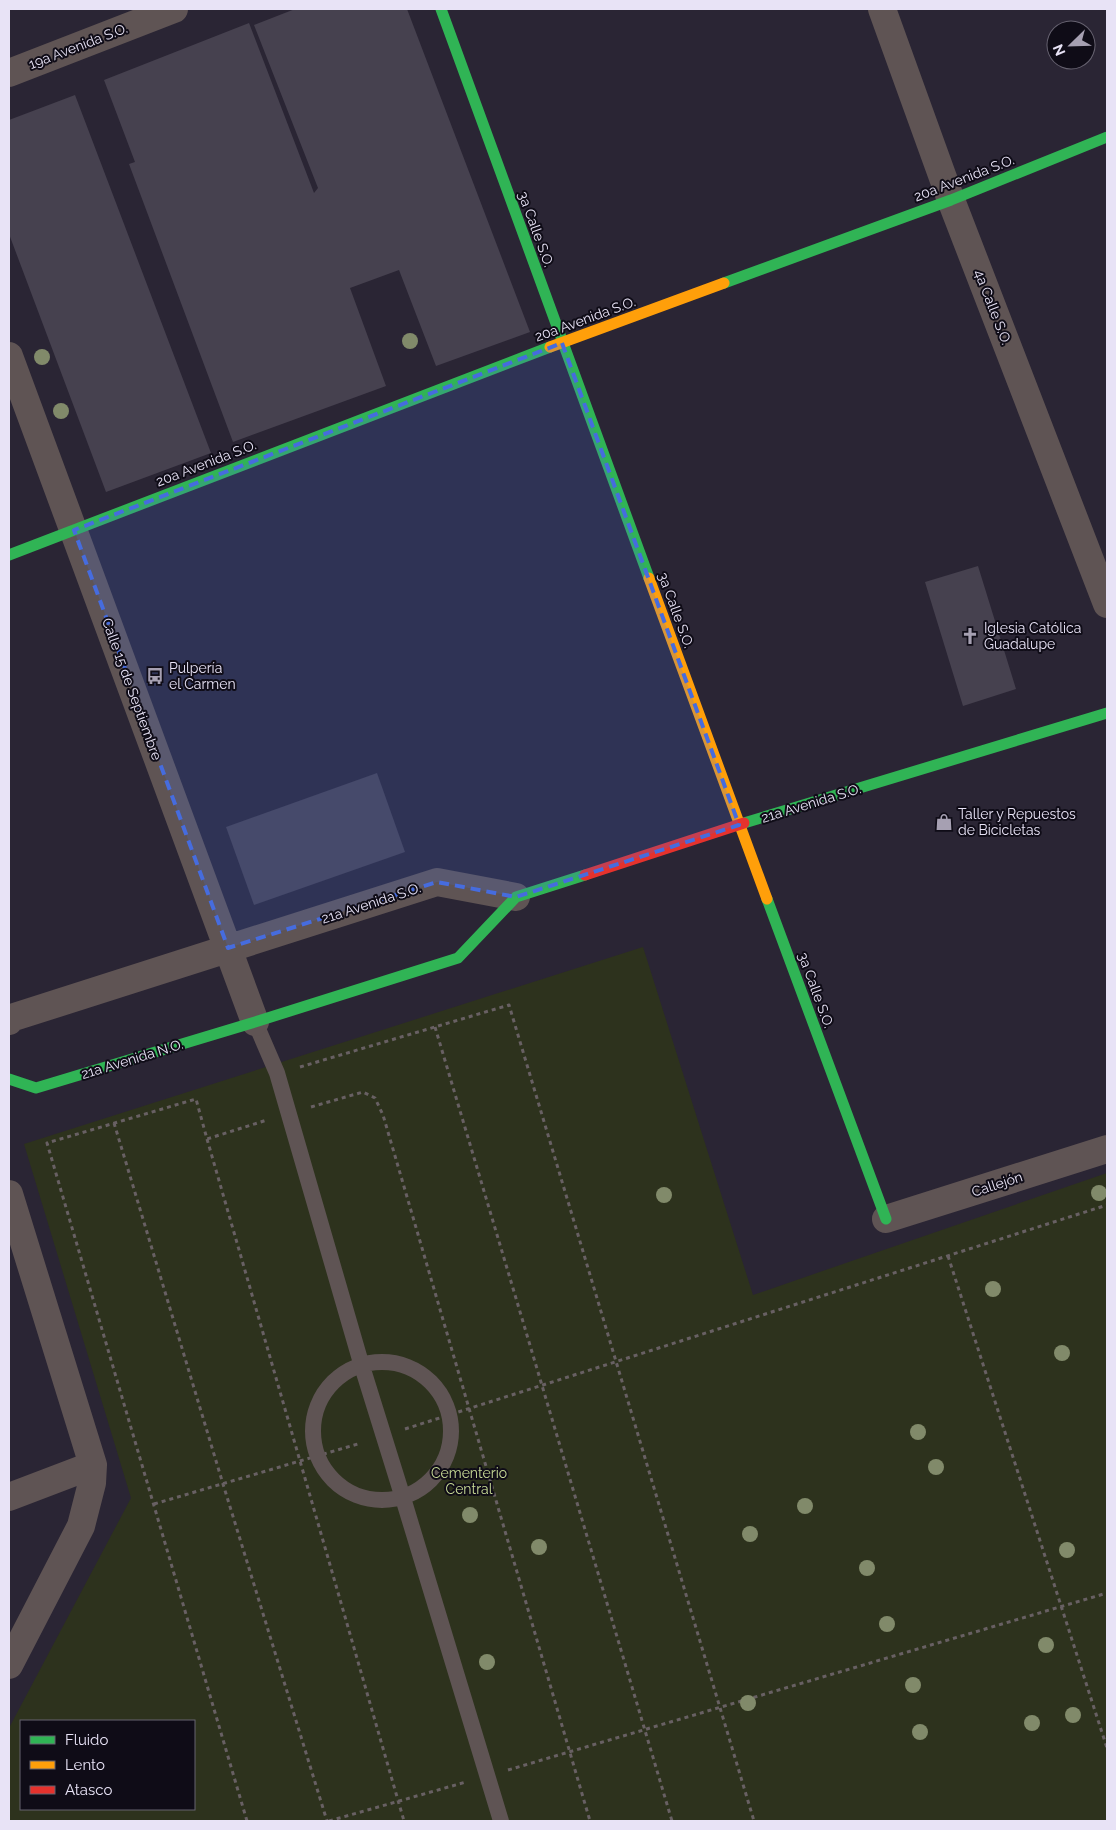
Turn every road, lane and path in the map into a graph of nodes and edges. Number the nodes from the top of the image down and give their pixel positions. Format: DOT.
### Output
graph roads {
  1 [pos="174,9"];
  2 [pos="441,9"];
  3 [pos="882,9"];
  4 [pos="9,72"];
  5 [pos="1107,137"];
  6 [pos="951,200"];
  7 [pos="562,343"];
  8 [pos="9,356"];
  9 [pos="74,530"];
  10 [pos="9,555"];
  11 [pos="1107,604"];
  12 [pos="1107,713"];
  13 [pos="739,825"];
  14 [pos="516,897"];
  15 [pos="228,948"];
  16 [pos="9,1021"];
  17 [pos="255,1022"];
  18 [pos="435,1027"];
  19 [pos="277,1073"];
  20 [pos="9,1079"];
  21 [pos="288,1113"];
  22 [pos="114,1123"];
  23 [pos="207,1139"];
  24 [pos="1107,1149"];
  25 [pos="9,1194"];
  26 [pos="1107,1205"];
  27 [pos="886,1220"];
  28 [pos="948,1256"];
  29 [pos="361,1363"];
  30 [pos="616,1363"];
  31 [pos="543,1386"];
  32 [pos="469,1410"];
  33 [pos="450,1416"];
  34 [pos="384,1436"];
  35 [pos="317,1457"];
  36 [pos="299,1461"];
  37 [pos="93,1465"];
  38 [pos="222,1484"];
  39 [pos="9,1497"];
  40 [pos="404,1498"];
  41 [pos="154,1504"];
  42 [pos="1107,1593"];
  43 [pos="1061,1607"];
  44 [pos="9,1665"];
  45 [pos="720,1707"];
  46 [pos="644,1729"];
  47 [pos="1107,1748"];
  48 [pos="570,1752"];
  49 [pos="487,1776"];
  50 [pos="398,1801"];
  51 [pos="247,1821"];
  52 [pos="328,1821"];
  53 [pos="404,1821"];
  54 [pos="500,1821"];
  55 [pos="590,1821"];
  56 [pos="672,1821"];
  57 [pos="754,1821"];
  1 -- 4 [label="street, 19a Avenida S.O."];
  2 -- 7 [label="street, 3a Calle S.O."];
  3 -- 6 [label="street, 4a Calle S.O."];
  5 -- 6 [label="street, 20a Avenida S.O."];
  6 -- 7 [label="street, 20a Avenida S.O."];
  6 -- 11 [label="street, 4a Calle S.O."];
  7 -- 9 [label="street, 20a Avenida S.O."];
  7 -- 13 [label="street, 3a Calle S.O."];
  8 -- 9 [label="street, Calle 15 de Septiembre"];
  9 -- 10 [label="street, 20a Avenida S.O."];
  9 -- 15 [label="street, Calle 15 de Septiembre"];
  12 -- 13 [label="street, 21a Avenida S.O."];
  13 -- 14 [label="street, 21a Avenida S.O."];
  13 -- 27 [label="street, 3a Calle S.O."];
  14 -- 15 [label="street, 21a Avenida S.O."];
  14 -- 17 [label="street, 21a Avenida S.O."];
  15 -- 16 [label="street"];
  15 -- 17 [label="street, Calle 15 de Septiembre"];
  17 -- 19 [label="lane"];
  17 -- 20 [label="street, 21a Avenida N.O."];
  18 -- 19 [label="path"];
  18 -- 30 [label="path"];
  18 -- 31 [label="path"];
  19 -- 21 [label="lane"];
  21 -- 23 [label="path"];
  21 -- 29 [label="lane"];
  21 -- 32 [label="path"];
  22 -- 23 [label="path"];
  22 -- 38 [label="path"];
  22 -- 41 [label="path"];
  23 -- 36 [label="path"];
  24 -- 27 [label="street, Callejón"];
  25 -- 37 [label="street"];
  26 -- 28 [label="path"];
  28 -- 30 [label="path"];
  28 -- 43 [label="path"];
  29 -- 33 [label="lane"];
  29 -- 34 [label="lane"];
  29 -- 35 [label="lane"];
  30 -- 31 [label="path"];
  30 -- 45 [label="path"];
  31 -- 32 [label="path"];
  31 -- 46 [label="path"];
  32 -- 33 [label="path"];
  32 -- 48 [label="path"];
  33 -- 34 [label="path"];
  33 -- 40 [label="lane"];
  34 -- 35 [label="path"];
  34 -- 40 [label="lane"];
  35 -- 36 [label="path"];
  35 -- 40 [label="lane"];
  36 -- 38 [label="path"];
  36 -- 50 [label="path"];
  37 -- 39 [label="street"];
  37 -- 44 [label="street"];
  38 -- 41 [label="path"];
  38 -- 52 [label="path"];
  40 -- 49 [label="lane"];
  41 -- 51 [label="path"];
  42 -- 43 [label="path"];
  43 -- 45 [label="path"];
  43 -- 47 [label="path"];
  45 -- 46 [label="path"];
  45 -- 57 [label="path"];
  46 -- 48 [label="path"];
  46 -- 56 [label="path"];
  48 -- 49 [label="path"];
  48 -- 55 [label="path"];
  49 -- 50 [label="path"];
  49 -- 54 [label="lane"];
  50 -- 52 [label="path"];
  50 -- 53 [label="path"];
}
